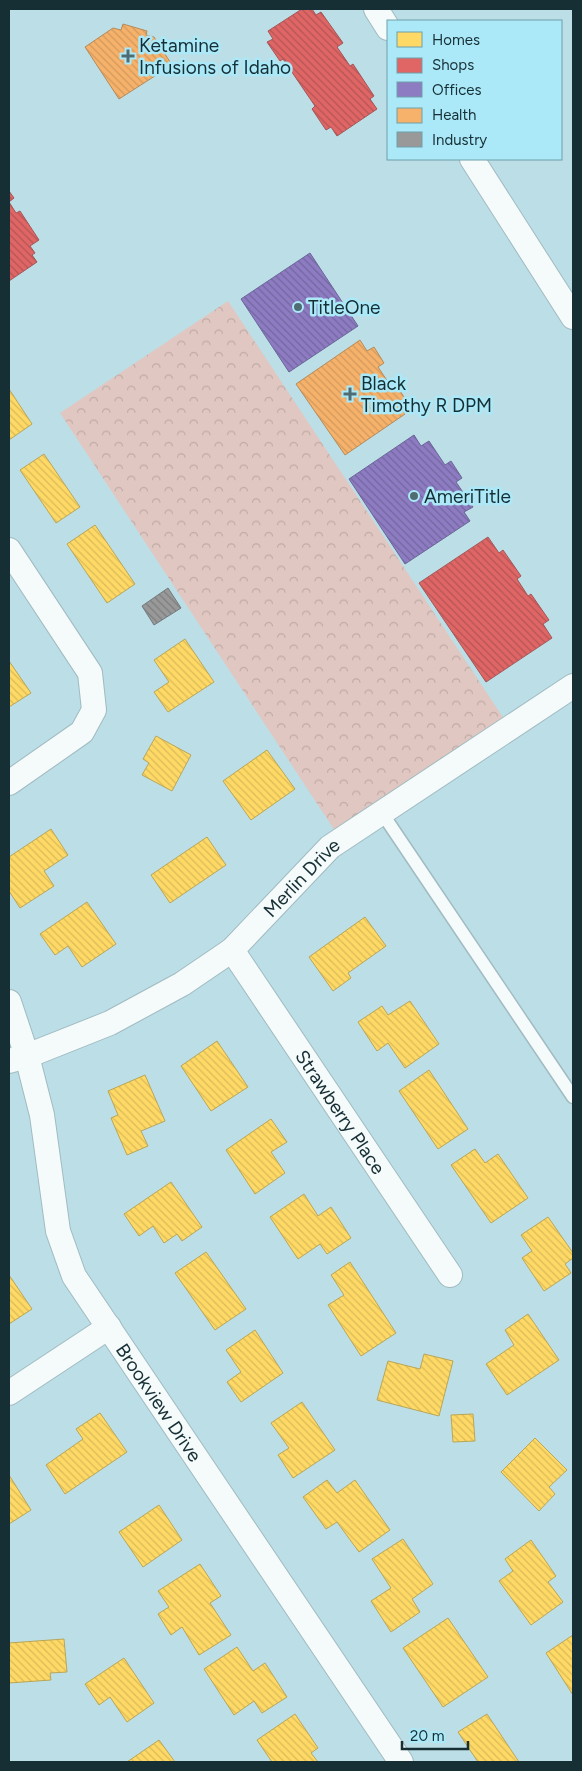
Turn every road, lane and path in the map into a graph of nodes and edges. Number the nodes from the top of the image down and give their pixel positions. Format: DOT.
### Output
graph roads {
  1 [pos="376,9"];
  2 [pos="387,26"];
  3 [pos="473,160"];
  4 [pos="573,317"];
  5 [pos="9,550"];
  6 [pos="573,686"];
  7 [pos="9,783"];
  8 [pos="382,813"];
  9 [pos="232,950"];
  10 [pos="9,1002"];
  11 [pos="18,1059"];
  12 [pos="573,1097"];
  13 [pos="450,1275"];
  14 [pos="109,1327"];
  15 [pos="9,1393"];
  16 [pos="401,1762"];
  1 -- 2 [label="street"];
  3 -- 4 [label="street"];
  5 -- 7 [label="street"];
  6 -- 8 [label="street, Merlin Drive"];
  8 -- 9 [label="street, Merlin Drive"];
  8 -- 12 [label="lane"];
  9 -- 11 [label="street, Merlin Drive"];
  9 -- 13 [label="street, Strawberry Place"];
  10 -- 11 [label="street, Brookview Drive"];
  11 -- 14 [label="street, Brookview Drive"];
  14 -- 15 [label="street"];
  14 -- 16 [label="street, Brookview Drive"];
}
